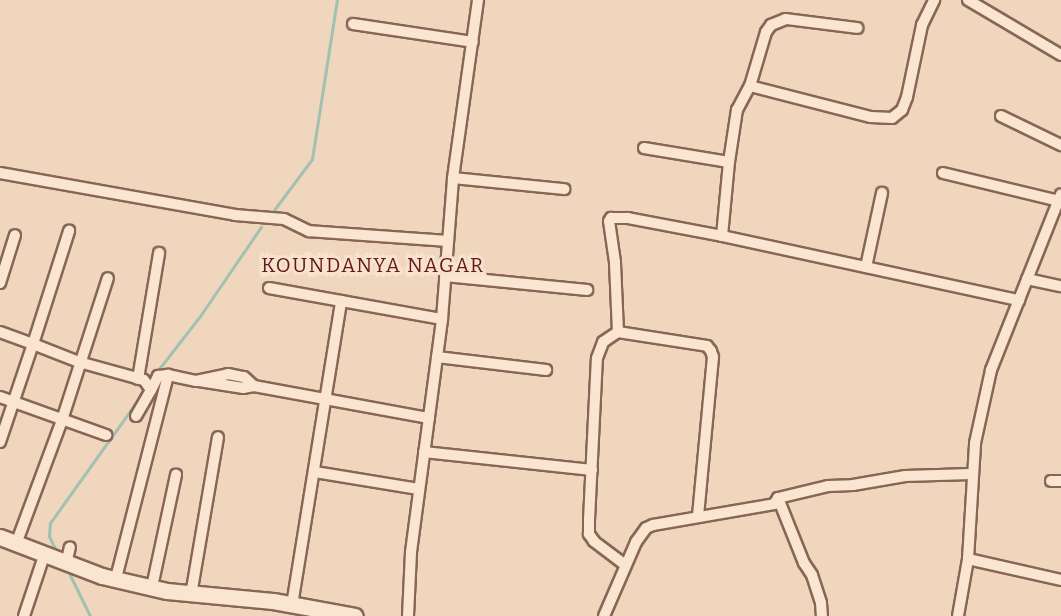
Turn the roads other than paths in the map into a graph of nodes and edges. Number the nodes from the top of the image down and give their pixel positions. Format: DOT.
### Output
graph roads {
  1 [pos="478,0"];
  2 [pos="934,0"];
  3 [pos="968,0"];
  4 [pos="353,24"];
  5 [pos="857,28"];
  6 [pos="472,42"];
  7 [pos="1061,55"];
  8 [pos="750,86"];
  9 [pos="1001,116"];
  10 [pos="1061,145"];
  11 [pos="644,148"];
  12 [pos="729,162"];
  13 [pos="0,173"];
  14 [pos="943,173"];
  15 [pos="453,178"];
  16 [pos="564,189"];
  17 [pos="882,193"];
  18 [pos="1060,198"];
  19 [pos="69,231"];
  20 [pos="15,235"];
  21 [pos="722,236"];
  22 [pos="447,241"];
  23 [pos="159,253"];
  24 [pos="866,267"];
  25 [pos="445,276"];
  26 [pos="108,278"];
  27 [pos="1027,279"];
  28 [pos="0,283"];
  29 [pos="1061,286"];
  30 [pos="269,288"];
  31 [pos="587,290"];
  32 [pos="1019,300"];
  33 [pos="341,301"];
  34 [pos="442,319"];
  35 [pos="0,332"];
  36 [pos="618,332"];
  37 [pos="33,344"];
  38 [pos="437,357"];
  39 [pos="80,362"];
  40 [pos="546,370"];
  41 [pos="168,375"];
  42 [pos="138,379"];
  43 [pos="151,390"];
  44 [pos="0,397"];
  45 [pos="326,400"];
  46 [pos="13,402"];
  47 [pos="136,416"];
  48 [pos="429,418"];
  49 [pos="62,420"];
  50 [pos="106,435"];
  51 [pos="218,437"];
  52 [pos="0,442"];
  53 [pos="424,452"];
  54 [pos="592,470"];
  55 [pos="315,472"];
  56 [pos="971,474"];
  57 [pos="176,475"];
  58 [pos="419,489"];
  59 [pos="778,498"];
  60 [pos="698,516"];
  61 [pos="0,537"];
  62 [pos="16,544"];
  63 [pos="70,547"];
  64 [pos="44,556"];
  65 [pos="968,558"];
  66 [pos="66,564"];
  67 [pos="624,564"];
  68 [pos="116,578"];
  69 [pos="1061,580"];
  70 [pos="152,587"];
  71 [pos="191,595"];
  72 [pos="292,605"];
  73 [pos="24,616"];
  74 [pos="355,616"];
  75 [pos="408,616"];
  76 [pos="603,616"];
  77 [pos="822,616"];
  78 [pos="958,616"];
  1 -- 6 [label="street"];
  2 -- 8 [label="street"];
  3 -- 7 [label="street"];
  4 -- 6 [label="street"];
  5 -- 8 [label="street"];
  6 -- 15 [label="street"];
  8 -- 12 [label="street"];
  9 -- 10 [label="street"];
  11 -- 12 [label="street"];
  12 -- 21 [label="street"];
  13 -- 22 [label="street"];
  14 -- 18 [label="street"];
  15 -- 16 [label="street"];
  15 -- 22 [label="street"];
  17 -- 24 [label="street"];
  18 -- 27 [label="street"];
  19 -- 37 [label="street"];
  20 -- 28 [label="street"];
  21 -- 24 [label="street"];
  21 -- 36 [label="street"];
  22 -- 25 [label="street"];
  23 -- 42 [label="street"];
  24 -- 32 [label="street"];
  25 -- 31 [label="street"];
  25 -- 34 [label="street"];
  26 -- 39 [label="street"];
  27 -- 29 [label="street"];
  27 -- 32 [label="street"];
  30 -- 33 [label="street"];
  32 -- 56 [label="street"];
  33 -- 34 [label="street"];
  33 -- 45 [label="street"];
  34 -- 38 [label="street"];
  35 -- 37 [label="street"];
  36 -- 54 [label="street"];
  36 -- 60 [label="street"];
  37 -- 39 [label="street"];
  37 -- 46 [label="street"];
  38 -- 40 [label="street"];
  38 -- 48 [label="street"];
  39 -- 42 [label="street"];
  39 -- 49 [label="street"];
  41 -- 43 [label="street"];
  41 -- 45 [label="street"];
  41 -- 68 [label="street"];
  42 -- 43 [label="street"];
  43 -- 47 [label="street"];
  44 -- 46 [label="street"];
  45 -- 48 [label="street"];
  45 -- 55 [label="street"];
  46 -- 49 [label="street"];
  46 -- 52 [label="street"];
  48 -- 53 [label="street"];
  49 -- 50 [label="street"];
  49 -- 62 [label="street"];
  51 -- 71 [label="street"];
  53 -- 54 [label="street"];
  53 -- 58 [label="street"];
  54 -- 67 [label="street"];
  55 -- 58 [label="street"];
  55 -- 72 [label="street"];
  56 -- 59 [label="street"];
  56 -- 65 [label="street"];
  57 -- 70 [label="street"];
  58 -- 75 [label="street"];
  59 -- 60 [label="street"];
  59 -- 77 [label="street"];
  60 -- 67 [label="street"];
  61 -- 62 [label="main road"];
  62 -- 64 [label="main road"];
  63 -- 66 [label="street"];
  64 -- 66 [label="main road"];
  64 -- 73 [label="street"];
  65 -- 69 [label="street"];
  65 -- 78 [label="street"];
  66 -- 68 [label="main road"];
  67 -- 76 [label="street"];
  68 -- 70 [label="main road"];
  70 -- 71 [label="main road"];
  71 -- 72 [label="main road"];
  72 -- 74 [label="main road"];
}
